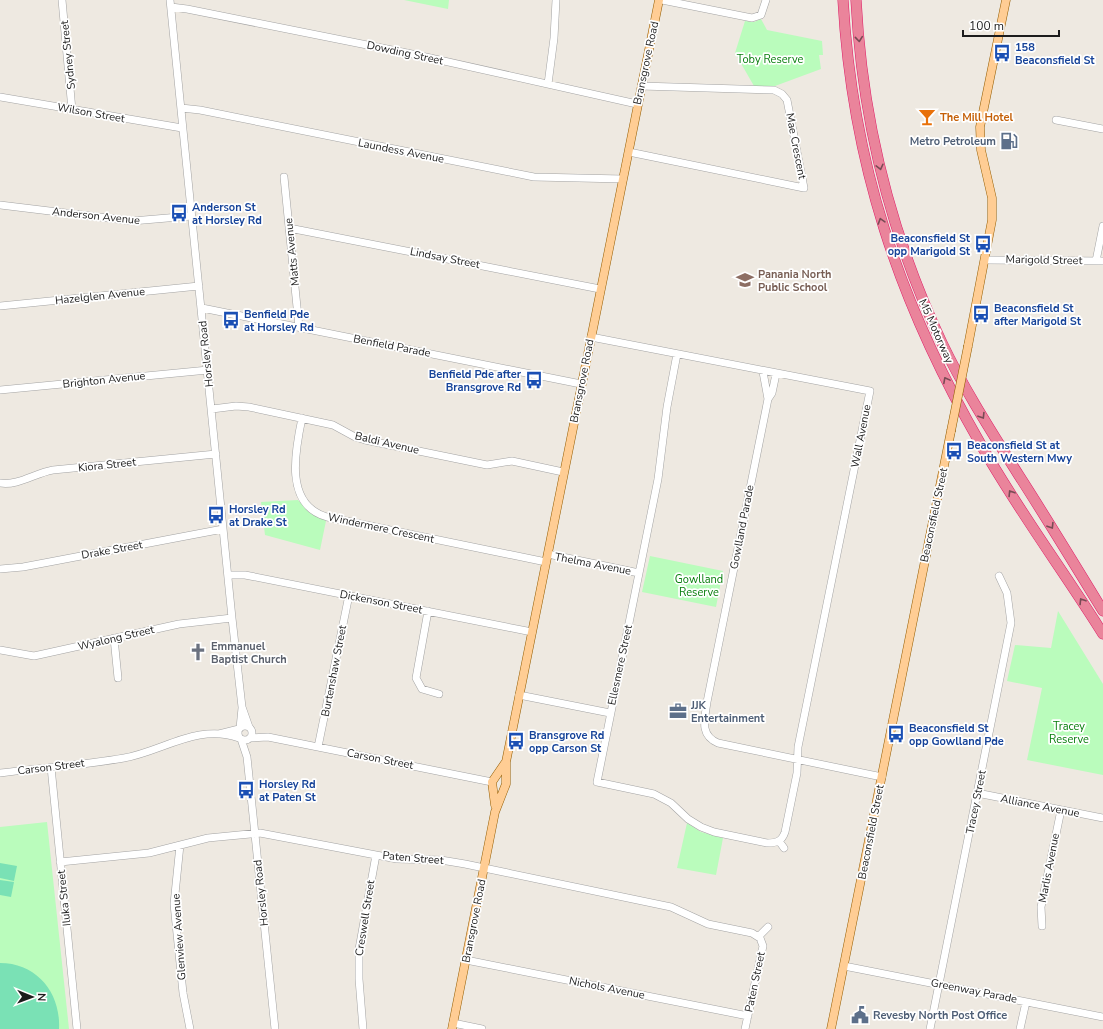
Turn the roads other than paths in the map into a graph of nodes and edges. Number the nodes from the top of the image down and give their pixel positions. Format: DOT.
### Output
graph roads {
  1 [pos="62,0"];
  2 [pos="556,0"];
  3 [pos="659,0"];
  4 [pos="662,0"];
  5 [pos="766,0"];
  6 [pos="843,0"];
  7 [pos="856,0"];
  8 [pos="1006,0"];
  9 [pos="170,4"];
  10 [pos="548,84"];
  11 [pos="641,86"];
  12 [pos="0,97"];
  13 [pos="638,104"];
  14 [pos="181,108"];
  15 [pos="72,110"];
  16 [pos="1056,120"];
  17 [pos="182,128"];
  18 [pos="1103,129"];
  19 [pos="628,152"];
  20 [pos="284,177"];
  21 [pos="623,179"];
  22 [pos="0,205"];
  23 [pos="192,216"];
  24 [pos="1103,226"];
  25 [pos="289,228"];
  26 [pos="986,260"];
  27 [pos="1100,261"];
  28 [pos="199,286"];
  29 [pos="600,290"];
  30 [pos="0,306"];
  31 [pos="202,308"];
  32 [pos="299,327"];
  33 [pos="591,337"];
  34 [pos="677,354"];
  35 [pos="208,370"];
  36 [pos="763,372"];
  37 [pos="776,374"];
  38 [pos="581,384"];
  39 [pos="0,390"];
  40 [pos="768,399"];
  41 [pos="212,409"];
  42 [pos="302,418"];
  43 [pos="216,454"];
  44 [pos="564,472"];
  45 [pos="0,483"];
  46 [pos="223,529"];
  47 [pos="547,558"];
  48 [pos="0,569"];
  49 [pos="639,573"];
  50 [pos="229,575"];
  51 [pos="999,576"];
  52 [pos="349,595"];
  53 [pos="428,611"];
  54 [pos="1103,611"];
  55 [pos="232,618"];
  56 [pos="532,632"];
  57 [pos="1103,634"];
  58 [pos="114,638"];
  59 [pos="0,650"];
  60 [pos="118,678"];
  61 [pos="439,694"];
  62 [pos="520,695"];
  63 [pos="242,707"];
  64 [pos="610,713"];
  65 [pos="250,728"];
  66 [pos="240,729"];
  67 [pos="219,734"];
  68 [pos="268,736"];
  69 [pos="240,739"];
  70 [pos="250,739"];
  71 [pos="318,747"];
  72 [pos="247,757"];
  73 [pos="798,760"];
  74 [pos="506,762"];
  75 [pos="51,767"];
  76 [pos="0,773"];
  77 [pos="882,777"];
  78 [pos="494,781"];
  79 [pos="504,785"];
  80 [pos="977,793"];
  81 [pos="1061,810"];
  82 [pos="495,812"];
  83 [pos="1103,818"];
  84 [pos="255,833"];
  85 [pos="779,841"];
  86 [pos="180,845"];
  87 [pos="784,848"];
  88 [pos="376,855"];
  89 [pos="60,862"];
  90 [pos="484,868"];
  91 [pos="1042,926"];
  92 [pos="768,927"];
  93 [pos="759,936"];
  94 [pos="466,960"];
  95 [pos="844,966"];
  96 [pos="939,984"];
  97 [pos="1026,1002"];
  98 [pos="748,1016"];
  99 [pos="1103,1017"];
  100 [pos="452,1026"];
  101 [pos="77,1029"];
  102 [pos="190,1029"];
  103 [pos="275,1029"];
  104 [pos="363,1029"];
  105 [pos="482,1029"];
  106 [pos="746,1029"];
  107 [pos="831,1029"];
  108 [pos="930,1029"];
  109 [pos="1020,1029"];
  1 -- 15 [label="street, Sydney Street"];
  2 -- 10 [label="street"];
  3 -- 11 [label="main road, Bransgrove Road"];
  4 -- 5 [label="street"];
  57 -- 6 [label="highway, M5 Motorway, one-way"];
  7 -- 54 [label="highway, M5 Motorway, one-way"];
  8 -- 26 [label="main road, Beaconsfield Street"];
  9 -- 10 [label="street, Dowding Street"];
  9 -- 14 [label="street, Horsley Road"];
  10 -- 13 [label="street, Dowding Street"];
  11 -- 13 [label="main road, Bransgrove Road"];
  11 -- 19 [label="street, Mae Crescent"];
  12 -- 15 [label="street, Wilson Street"];
  13 -- 19 [label="main road, Bransgrove Road"];
  14 -- 17 [label="street, Horsley Road"];
  14 -- 21 [label="street, Laundess Avenue"];
  15 -- 17 [label="street, Wilson Street"];
  16 -- 18 [label="street"];
  17 -- 23 [label="street, Horsley Road"];
  19 -- 21 [label="main road, Bransgrove Road"];
  20 -- 25 [label="street, Matts Avenue"];
  21 -- 29 [label="main road, Bransgrove Road"];
  22 -- 23 [label="street, Anderson Avenue"];
  23 -- 28 [label="street, Horsley Road"];
  24 -- 27 [label="street"];
  25 -- 29 [label="street, Lindsay Street"];
  25 -- 32 [label="street, Matts Avenue"];
  26 -- 27 [label="street, Marigold Street"];
  26 -- 77 [label="main road, Beaconsfield Street, bridge"];
  28 -- 30 [label="street, Hazelglen Avenue"];
  28 -- 31 [label="street, Horsley Road"];
  29 -- 33 [label="main road, Bransgrove Road"];
  31 -- 32 [label="street, Benfield Parade"];
  31 -- 35 [label="street, Horsley Road"];
  32 -- 38 [label="street, Benfield Parade"];
  33 -- 34 [label="street, Wall Avenue"];
  33 -- 38 [label="main road, Bransgrove Road"];
  34 -- 36 [label="street, Wall Avenue"];
  34 -- 49 [label="street, Ellesmere Street"];
  35 -- 39 [label="street, Brighton Avenue"];
  35 -- 41 [label="street, Horsley Road"];
  36 -- 37 [label="street, Wall Avenue"];
  36 -- 40 [label="street, Gowlland Parade"];
  37 -- 40 [label="street, Gowlland Parade"];
  37 -- 73 [label="street, Wall Avenue"];
  38 -- 44 [label="main road, Bransgrove Road"];
  40 -- 73 [label="street, Gowlland Parade"];
  41 -- 42 [label="street, Baldi Avenue"];
  41 -- 43 [label="street, Horsley Road"];
  42 -- 44 [label="street, Baldi Avenue"];
  42 -- 47 [label="street, Windermere Crescent"];
  43 -- 45 [label="street, Kiora Street"];
  43 -- 46 [label="street, Horsley Road"];
  44 -- 47 [label="main road, Bransgrove Road"];
  46 -- 48 [label="street, Drake Street"];
  46 -- 50 [label="street, Horsley Road"];
  47 -- 49 [label="street, Thelma Avenue"];
  47 -- 56 [label="main road, Bransgrove Road"];
  49 -- 64 [label="street, Ellesmere Street"];
  50 -- 52 [label="street, Dickenson Street"];
  50 -- 55 [label="street, Horsley Road"];
  51 -- 80 [label="street, Tracey Street"];
  52 -- 53 [label="street, Dickenson Street"];
  52 -- 71 [label="street, Burtenshaw Street"];
  53 -- 56 [label="street, Dickenson Street"];
  53 -- 61 [label="street"];
  55 -- 58 [label="street, Wyalong Street"];
  55 -- 63 [label="street, Horsley Road"];
  56 -- 62 [label="main road, Bransgrove Road"];
  58 -- 59 [label="street, Wyalong Street"];
  58 -- 60 [label="street"];
  62 -- 64 [label="street"];
  62 -- 74 [label="main road, Bransgrove Road"];
  63 -- 65 [label="street, Horsley Road"];
  63 -- 66 [label="street, Horsley Road"];
  64 -- 85 [label="street, Ellesmere Street"];
  65 -- 66 [label="street"];
  65 -- 68 [label="street, Carson Street"];
  65 -- 70 [label="street"];
  66 -- 67 [label="street, Carson Street"];
  66 -- 69 [label="street"];
  67 -- 69 [label="street, Carson Street"];
  67 -- 75 [label="street, Carson Street"];
  68 -- 70 [label="street, Carson Street"];
  68 -- 71 [label="street, Carson Street"];
  69 -- 70 [label="street"];
  69 -- 72 [label="street, Horsley Road"];
  70 -- 72 [label="street, Horsley Road"];
  71 -- 78 [label="street, Carson Street"];
  72 -- 84 [label="street, Horsley Road"];
  73 -- 77 [label="street, Gowlland Parade"];
  73 -- 85 [label="street"];
  74 -- 78 [label="main road, Bransgrove Road"];
  74 -- 79 [label="main road, Bransgrove Road"];
  75 -- 76 [label="street, Carson Street"];
  75 -- 89 [label="street, Iluka Street"];
  77 -- 95 [label="main road, Beaconsfield Street"];
  78 -- 79 [label="main road"];
  78 -- 79 [label="main road"];
  78 -- 82 [label="main road, Bransgrove Road"];
  79 -- 82 [label="main road, Bransgrove Road"];
  80 -- 81 [label="street, Alliance Avenue"];
  80 -- 96 [label="street, Tracey Street"];
  81 -- 83 [label="street, Alliance Avenue"];
  81 -- 91 [label="street, Marlis Avenue"];
  82 -- 90 [label="main road, Bransgrove Road"];
  84 -- 86 [label="street, Paten Street"];
  84 -- 88 [label="street, Paten Street"];
  84 -- 103 [label="street, Horsley Road"];
  85 -- 87 [label="street"];
  86 -- 89 [label="street, Paten Street"];
  86 -- 102 [label="street, Glenview Avenue"];
  88 -- 90 [label="street, Paten Street"];
  88 -- 104 [label="street, Creswell Street"];
  89 -- 101 [label="street, Iluka Street"];
  90 -- 93 [label="street, Paten Street"];
  90 -- 94 [label="main road, Bransgrove Road"];
  92 -- 93 [label="street, Paten Street"];
  93 -- 98 [label="street, Paten Street"];
  94 -- 98 [label="street, Nichols Avenue"];
  94 -- 100 [label="main road, Bransgrove Road"];
  95 -- 96 [label="street, Greenway Parade"];
  95 -- 107 [label="main road, Beaconsfield Street"];
  96 -- 97 [label="street, Greenway Parade"];
  96 -- 108 [label="street, Tracey Street"];
  97 -- 99 [label="street, Greenway Parade"];
  97 -- 109 [label="street"];
  98 -- 106 [label="street, Paten Street"];
  100 -- 105 [label="street"];
}
